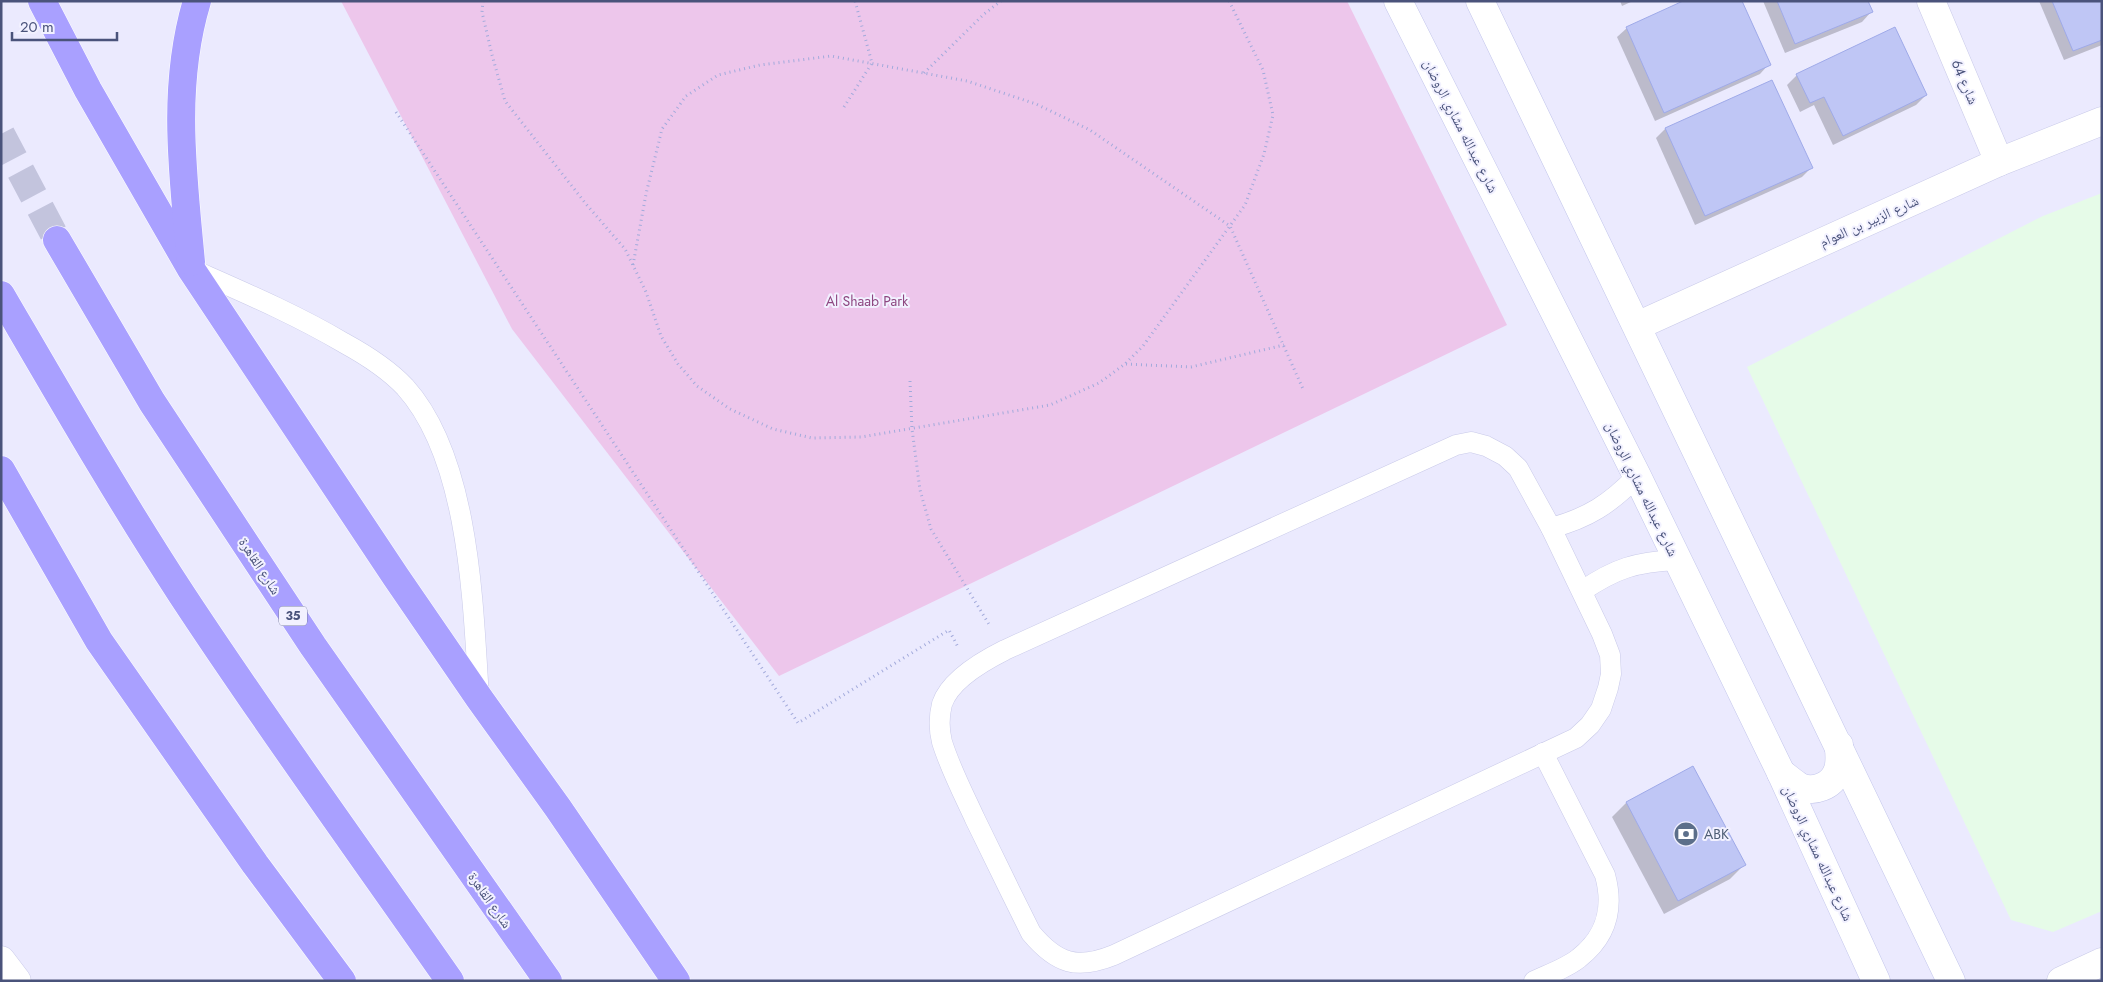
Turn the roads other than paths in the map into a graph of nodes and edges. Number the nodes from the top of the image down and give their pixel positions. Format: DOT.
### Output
graph roads {
  1 [pos="42,1"];
  2 [pos="197,1"];
  3 [pos="1398,1"];
  4 [pos="1480,1"];
  5 [pos="1931,1"];
  6 [pos="2102,121"];
  7 [pos="1999,162"];
  8 [pos="57,240"];
  9 [pos="191,269"];
  10 [pos="1,295"];
  11 [pos="1637,326"];
  12 [pos="1,470"];
  13 [pos="1637,476"];
  14 [pos="1551,528"];
  15 [pos="1677,560"];
  16 [pos="1582,591"];
  17 [pos="479,698"];
  18 [pos="1839,744"];
  19 [pos="1543,753"];
  20 [pos="1781,773"];
  21 [pos="1,960"];
  22 [pos="2102,962"];
  23 [pos="1538,980"];
  24 [pos="17,981"];
  25 [pos="342,981"];
  26 [pos="450,981"];
  27 [pos="548,981"];
  28 [pos="676,981"];
  29 [pos="1876,981"];
  30 [pos="1951,981"];
  31 [pos="2061,981"];
  1 -- 9 [label="main road"];
  2 -- 9 [label="main road"];
  3 -- 13 [label="street, شارع عبدالله مشاري الروضان"];
  4 -- 11 [label="street"];
  5 -- 7 [label="street, شارع 64"];
  6 -- 7 [label="street, شارع الزبير بن العوام"];
  7 -- 11 [label="street, شارع الزبير بن العوام"];
  8 -- 27 [label="main road, شارع القاهرة / 35"];
  9 -- 17 [label="main road"];
  9 -- 17 [label="lane"];
  10 -- 26 [label="main road"];
  11 -- 18 [label="street"];
  12 -- 25 [label="main road"];
  13 -- 14 [label="lane"];
  13 -- 15 [label="street, شارع عبدالله مشاري الروضان"];
  14 -- 16 [label="lane"];
  14 -- 19 [label="lane"];
  15 -- 16 [label="lane"];
  15 -- 20 [label="street, شارع عبدالله مشاري الروضان"];
  16 -- 19 [label="lane"];
  17 -- 28 [label="main road"];
  18 -- 20 [label="street"];
  18 -- 30 [label="street"];
  19 -- 23 [label="lane"];
  20 -- 29 [label="street, شارع عبدالله مشاري الروضان"];
  21 -- 24 [label="street"];
  22 -- 31 [label="street"];
}
